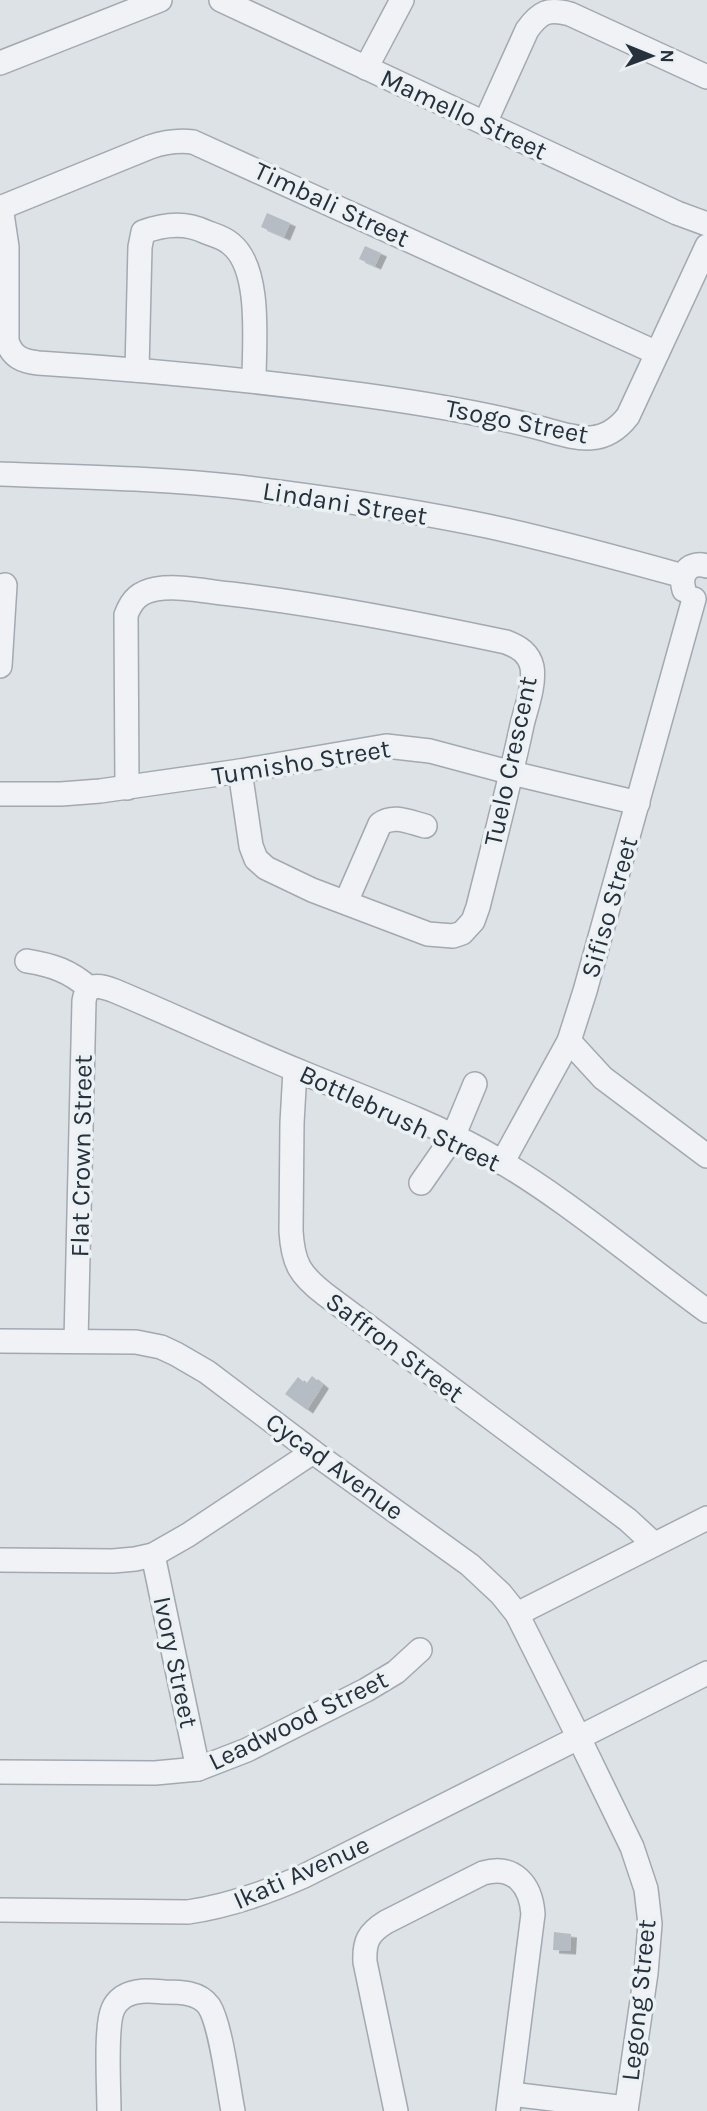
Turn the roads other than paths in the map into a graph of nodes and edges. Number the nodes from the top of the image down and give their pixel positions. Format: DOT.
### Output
graph roads {
  1 [pos="160,0"];
  2 [pos="221,0"];
  3 [pos="402,0"];
  4 [pos="0,62"];
  5 [pos="366,68"];
  6 [pos="707,77"];
  7 [pos="485,123"];
  8 [pos="1,208"];
  9 [pos="707,224"];
  10 [pos="707,246"];
  11 [pos="657,353"];
  12 [pos="137,370"];
  13 [pos="254,380"];
  14 [pos="0,474"];
  15 [pos="706,564"];
  16 [pos="683,576"];
  17 [pos="5,585"];
  18 [pos="701,599"];
  19 [pos="0,666"];
  20 [pos="240,771"];
  21 [pos="512,773"];
  22 [pos="127,788"];
  23 [pos="0,794"];
  24 [pos="638,803"];
  25 [pos="425,826"];
  26 [pos="345,902"];
  27 [pos="27,961"];
  28 [pos="97,988"];
  29 [pos="569,1041"];
  30 [pos="295,1070"];
  31 [pos="475,1084"];
  32 [pos="453,1137"];
  33 [pos="707,1156"];
  34 [pos="502,1163"];
  35 [pos="421,1183"];
  36 [pos="707,1311"];
  37 [pos="0,1341"];
  38 [pos="76,1341"];
  39 [pos="313,1452"];
  40 [pos="707,1518"];
  41 [pos="654,1544"];
  42 [pos="153,1555"];
  43 [pos="0,1560"];
  44 [pos="517,1614"];
  45 [pos="420,1650"];
  46 [pos="707,1673"];
  47 [pos="578,1736"];
  48 [pos="198,1769"];
  49 [pos="0,1772"];
  50 [pos="0,1910"];
  51 [pos="510,2102"];
  52 [pos="626,2109"];
  53 [pos="109,2111"];
  54 [pos="233,2111"];
  55 [pos="396,2111"];
  1 -- 4 [label="street"];
  2 -- 5 [label="street, Mamello Street"];
  3 -- 5 [label="street"];
  5 -- 7 [label="street, Mamello Street"];
  6 -- 7 [label="street"];
  7 -- 9 [label="street, Mamello Street"];
  8 -- 11 [label="street, Timbali Street"];
  8 -- 12 [label="street, Tsogo Street"];
  10 -- 11 [label="street, Tsogo Street"];
  11 -- 13 [label="street, Tsogo Street"];
  12 -- 13 [label="street, Tsogo Street"];
  12 -- 13 [label="street"];
  14 -- 16 [label="street, Lindani Street"];
  15 -- 16 [label="street"];
  16 -- 18 [label="street"];
  17 -- 19 [label="street"];
  18 -- 24 [label="street, Sifiso Street"];
  20 -- 21 [label="street, Tumisho Street"];
  20 -- 22 [label="street, Tumisho Street"];
  20 -- 26 [label="street, Tuelo Crescent"];
  21 -- 22 [label="street, Tuelo Crescent"];
  21 -- 24 [label="street, Tumisho Street"];
  21 -- 26 [label="street, Tuelo Crescent"];
  22 -- 23 [label="street, Tumisho Street"];
  24 -- 29 [label="street, Sifiso Street"];
  25 -- 26 [label="street"];
  27 -- 28 [label="street, Bottlebrush Street"];
  28 -- 30 [label="street, Bottlebrush Street"];
  28 -- 38 [label="street, Flat Crown Street"];
  29 -- 33 [label="street"];
  29 -- 34 [label="street, Sifiso Street"];
  30 -- 32 [label="street, Bottlebrush Street"];
  30 -- 41 [label="street, Saffron Street"];
  31 -- 32 [label="street"];
  32 -- 34 [label="street, Bottlebrush Street"];
  32 -- 35 [label="street"];
  34 -- 36 [label="street, Bottlebrush Street"];
  37 -- 38 [label="street, Cycad Avenue"];
  38 -- 39 [label="street, Cycad Avenue"];
  39 -- 42 [label="street"];
  39 -- 44 [label="street, Cycad Avenue"];
  40 -- 41 [label="street"];
  41 -- 44 [label="street"];
  42 -- 43 [label="street"];
  42 -- 48 [label="street, Ivory Street"];
  44 -- 47 [label="street, Cycad Avenue"];
  45 -- 48 [label="street, Leadwood Street"];
  46 -- 47 [label="street"];
  47 -- 50 [label="street, Ikati Avenue"];
  47 -- 52 [label="street, Legong Street"];
  48 -- 49 [label="street, Leadwood Street"];
  51 -- 52 [label="street"];
  51 -- 55 [label="street"];
  53 -- 54 [label="street"];
}
